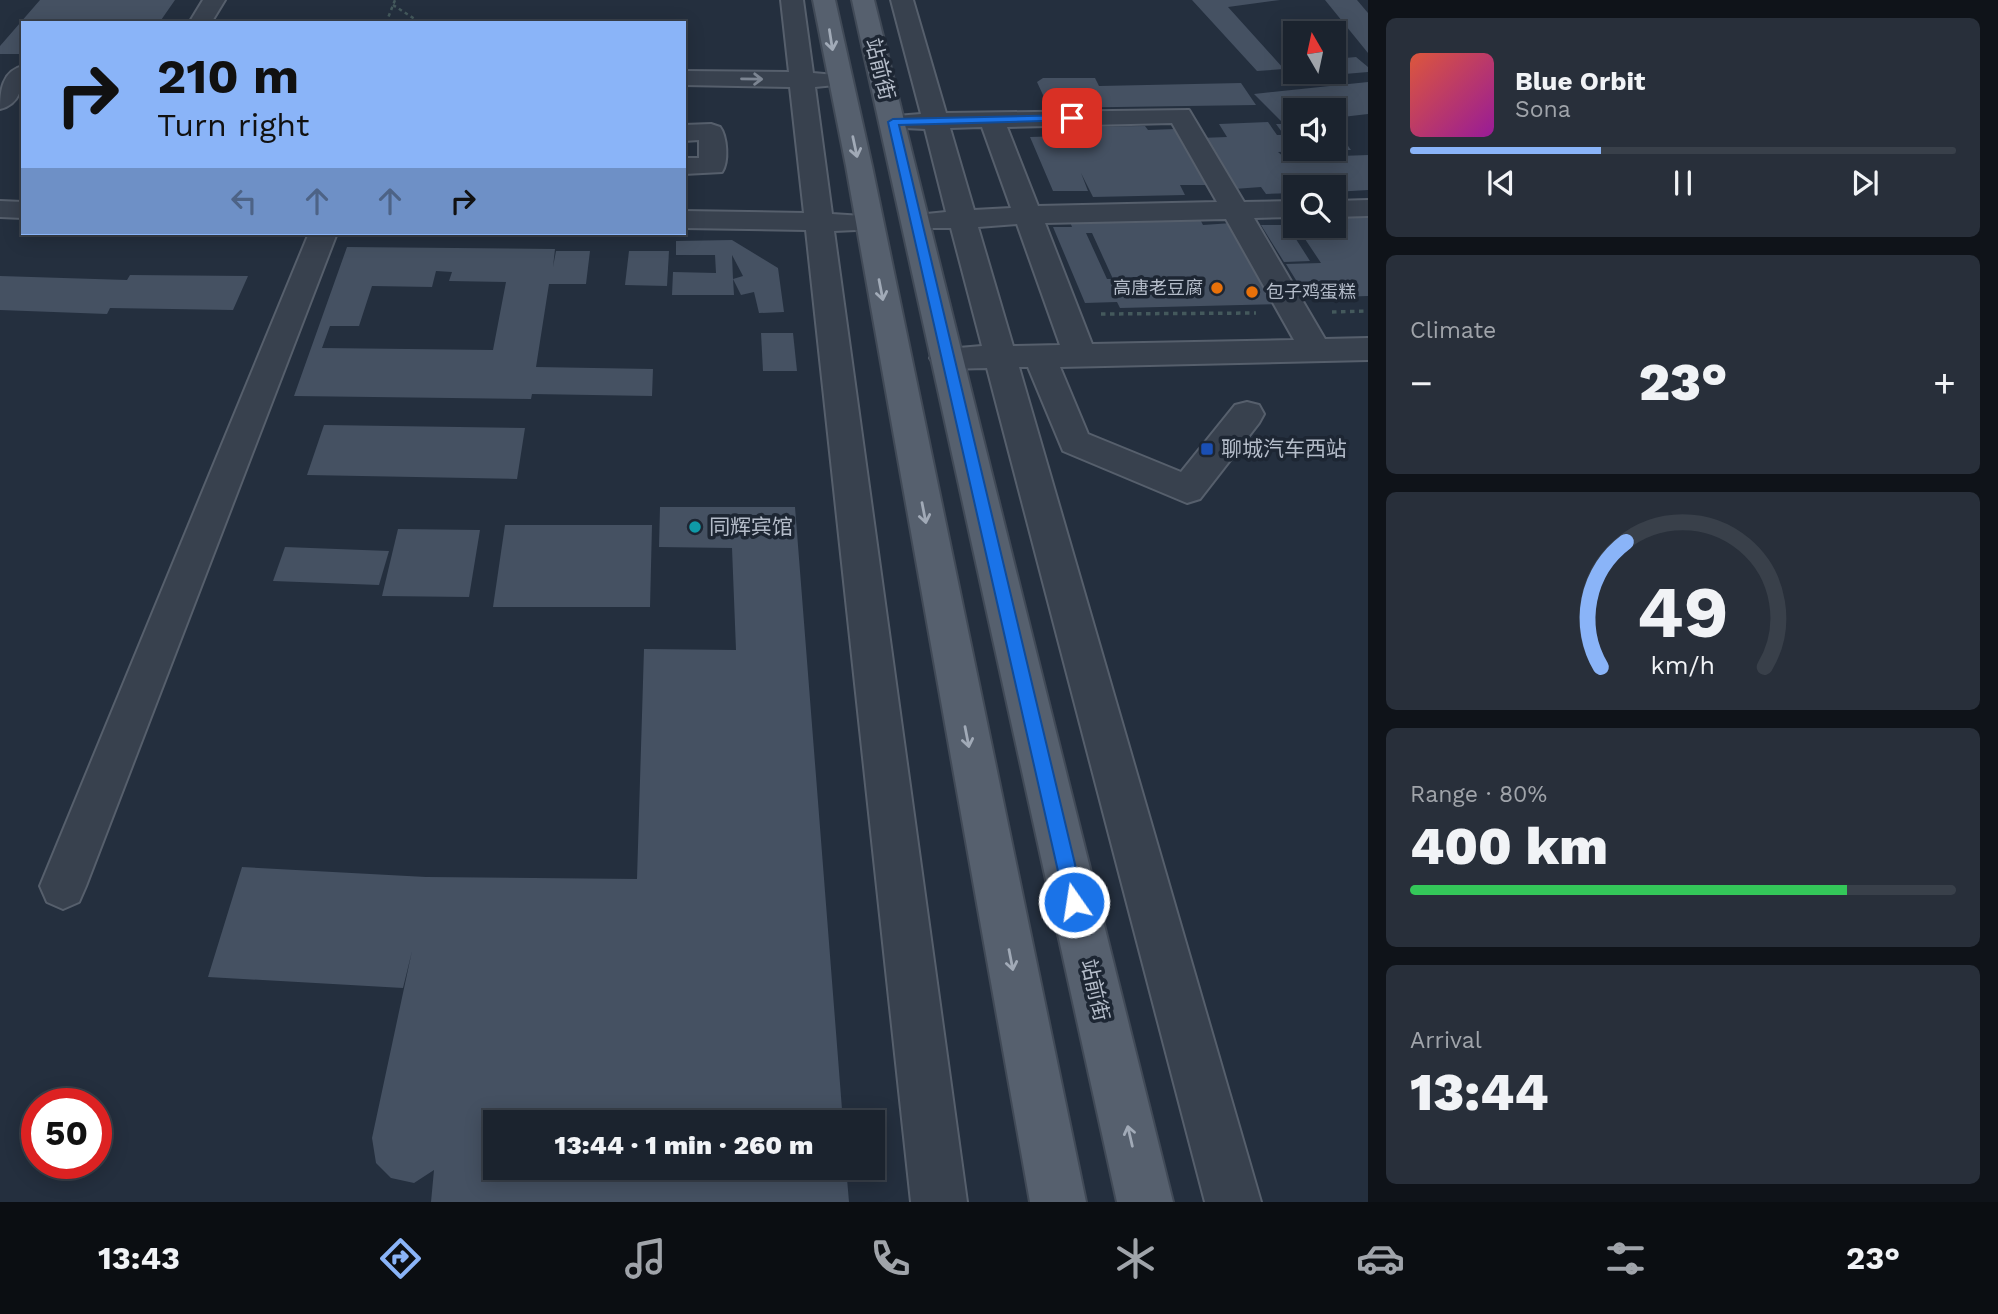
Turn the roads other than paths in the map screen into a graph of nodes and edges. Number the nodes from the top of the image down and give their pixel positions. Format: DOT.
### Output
graph roads {
  1 [pos="214,0"];
  2 [pos="792,0"];
  3 [pos="824,0"];
  4 [pos="863,0"];
  5 [pos="902,0"];
  6 [pos="201,21"];
  7 [pos="21,76"];
  8 [pos="686,78"];
  9 [pos="803,80"];
  10 [pos="841,80"];
  11 [pos="0,102"];
  12 [pos="992,120"];
  13 [pos="893,122"];
  14 [pos="936,122"];
  15 [pos="686,133"];
  16 [pos="686,166"];
  17 [pos="1346,208"];
  18 [pos="1368,208"];
  19 [pos="0,209"];
  20 [pos="1283,209"];
  21 [pos="21,210"];
  22 [pos="1235,211"];
  23 [pos="1029,215"];
  24 [pos="686,219"];
  25 [pos="819,221"];
  26 [pos="917,222"];
  27 [pos="963,222"];
  28 [pos="868,223"];
  29 [pos="322,235"];
  30 [pos="1368,349"];
  31 [pos="1316,350"];
  32 [pos="1039,355"];
  33 [pos="1080,355"];
  34 [pos="1000,356"];
  35 [pos="946,358"];
  36 [pos="1247,414"];
  37 [pos="64,886"];
  38 [pos="939,1202"];
  39 [pos="1058,1202"];
  40 [pos="1145,1202"];
  41 [pos="1233,1202"];
  1 -- 6 [label="street"];
  2 -- 9 [label="street"];
  3 -- 10 [label="main road, 站前街, one-way"];
  4 -- 13 [label="main road, 站前街"];
  5 -- 14 [label="street"];
  7 -- 11 [label="street"];
  8 -- 9 [label="street, one-way"];
  9 -- 10 [label="street"];
  9 -- 25 [label="street"];
  10 -- 28 [label="main road, 站前街, one-way"];
  12 -- 14 [label="street"];
  12 -- 22 [label="street"];
  12 -- 23 [label="street"];
  13 -- 14 [label="street"];
  13 -- 26 [label="main road, 站前街"];
  14 -- 27 [label="street"];
  15 -- 16 [label="street"];
  17 -- 18 [label="street"];
  19 -- 21 [label="street"];
  20 -- 22 [label="street"];
  22 -- 23 [label="street"];
  22 -- 31 [label="street"];
  23 -- 27 [label="street"];
  23 -- 33 [label="street"];
  24 -- 25 [label="street"];
  25 -- 28 [label="street"];
  25 -- 38 [label="street"];
  26 -- 27 [label="street"];
  26 -- 35 [label="main road, 站前街"];
  27 -- 34 [label="street"];
  28 -- 39 [label="main road, 站前街, one-way"];
  29 -- 37 [label="street"];
  30 -- 31 [label="street"];
  31 -- 33 [label="street"];
  32 -- 33 [label="street"];
  32 -- 34 [label="street"];
  32 -- 36 [label="street"];
  34 -- 35 [label="street"];
  34 -- 41 [label="street"];
  40 -- 35 [label="main road, 站前街, one-way"];
}
